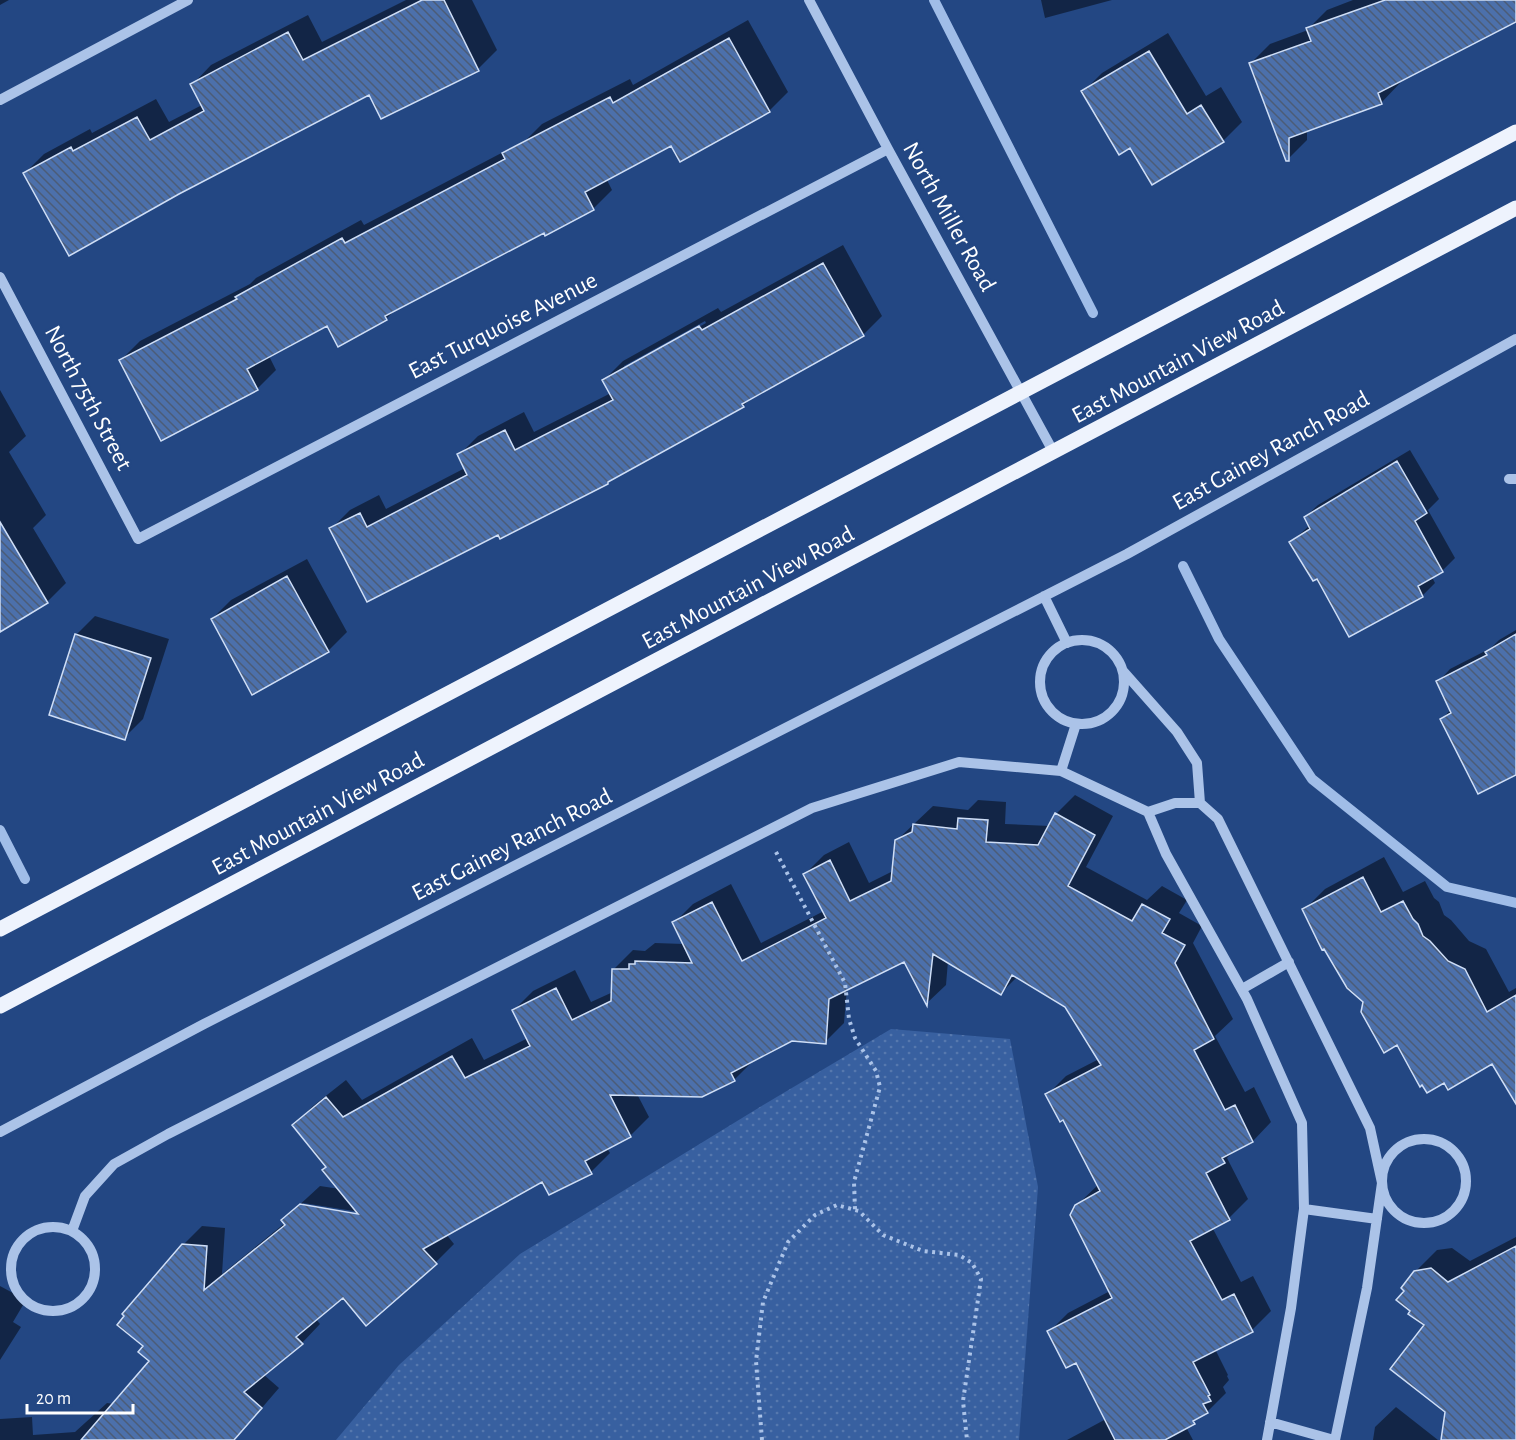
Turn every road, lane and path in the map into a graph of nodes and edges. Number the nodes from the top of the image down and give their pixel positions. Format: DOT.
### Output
graph roads {
  1 [pos="188,0"];
  2 [pos="809,0"];
  3 [pos="0,100"];
  4 [pos="1516,132"];
  5 [pos="888,149"];
  6 [pos="1516,208"];
  7 [pos="0,277"];
  8 [pos="1516,339"];
  9 [pos="1021,393"];
  10 [pos="1054,453"];
  11 [pos="138,539"];
  12 [pos="1044,596"];
  13 [pos="1067,643"];
  14 [pos="1123,671"];
  15 [pos="1076,724"];
  16 [pos="1061,771"];
  17 [pos="1200,803"];
  18 [pos="1148,812"];
  19 [pos="766,831"];
  20 [pos="0,928"];
  21 [pos="1289,962"];
  22 [pos="1242,989"];
  23 [pos="0,1006"];
  24 [pos="0,1132"];
  25 [pos="1382,1183"];
  26 [pos="1304,1209"];
  27 [pos="855,1210"];
  28 [pos="1377,1219"];
  29 [pos="72,1231"];
  30 [pos="1270,1422"];
  31 [pos="762,1440"];
  32 [pos="967,1440"];
  33 [pos="1267,1440"];
  34 [pos="1334,1440"];
  1 -- 3 [label="street"];
  2 -- 5 [label="street, North Miller Road"];
  4 -- 9 [label="main road, East Mountain View Road"];
  5 -- 9 [label="street, North Miller Road"];
  5 -- 11 [label="street, East Turquoise Avenue"];
  6 -- 10 [label="main road, East Mountain View Road"];
  7 -- 11 [label="street, North 75th Street"];
  8 -- 12 [label="street, East Gainey Ranch Road"];
  9 -- 10 [label="street, North Miller Road"];
  9 -- 20 [label="main road, East Mountain View Road"];
  10 -- 23 [label="main road, East Mountain View Road"];
  12 -- 13 [label="street"];
  12 -- 24 [label="street, East Gainey Ranch Road"];
  13 -- 14 [label="street"];
  13 -- 15 [label="street"];
  14 -- 15 [label="street"];
  14 -- 17 [label="street"];
  15 -- 16 [label="street"];
  16 -- 18 [label="street"];
  16 -- 19 [label="street"];
  17 -- 18 [label="street"];
  17 -- 21 [label="street"];
  18 -- 22 [label="street"];
  19 -- 27 [label="path"];
  19 -- 29 [label="street"];
  21 -- 22 [label="street"];
  21 -- 25 [label="street"];
  22 -- 26 [label="street"];
  25 -- 25 [label="street"];
  25 -- 28 [label="street"];
  26 -- 28 [label="street"];
  26 -- 30 [label="street"];
  27 -- 31 [label="path"];
  27 -- 32 [label="path"];
  28 -- 34 [label="street"];
  29 -- 29 [label="street"];
  30 -- 33 [label="street"];
  30 -- 34 [label="street"];
}
